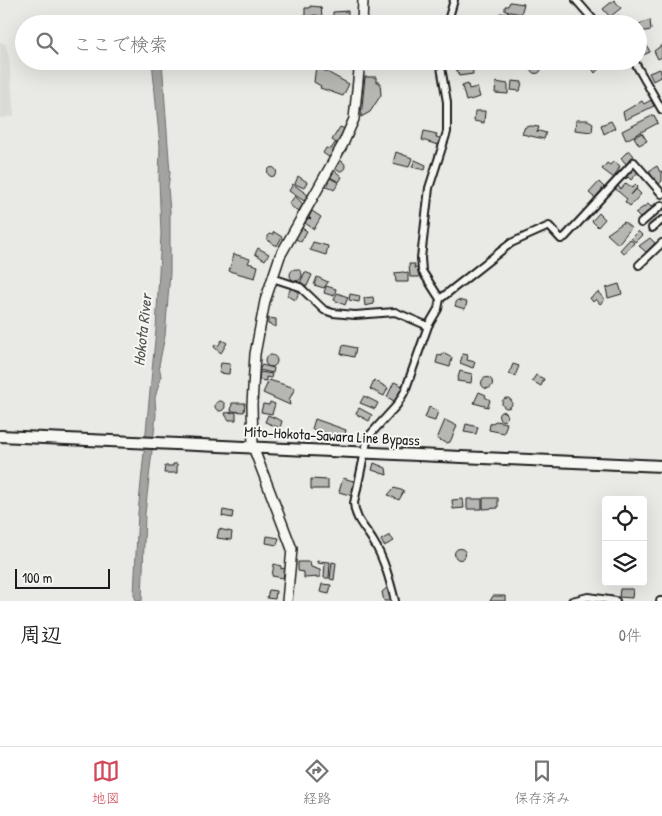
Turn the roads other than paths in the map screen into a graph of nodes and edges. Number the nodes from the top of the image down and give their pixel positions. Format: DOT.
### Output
graph roads {
  1 [pos="363,0"];
  2 [pos="454,0"];
  3 [pos="576,0"];
  4 [pos="362,15"];
  5 [pos="450,15"];
  6 [pos="589,15"];
  7 [pos="359,70"];
  8 [pos="442,70"];
  9 [pos="639,70"];
  10 [pos="662,110"];
  11 [pos="662,194"];
  12 [pos="662,205"];
  13 [pos="662,220"];
  14 [pos="641,223"];
  15 [pos="652,228"];
  16 [pos="662,243"];
  17 [pos="639,265"];
  18 [pos="272,278"];
  19 [pos="440,299"];
  20 [pos="428,326"];
  21 [pos="0,436"];
  22 [pos="254,447"];
  23 [pos="364,452"];
  24 [pos="662,466"];
  25 [pos="287,601"];
  26 [pos="395,601"];
  27 [pos="572,601"];
  28 [pos="616,601"];
  1 -- 4 [label="street"];
  2 -- 5 [label="street"];
  3 -- 6 [label="street"];
  7 -- 18 [label="street"];
  8 -- 19 [label="street"];
  9 -- 10 [label="street"];
  11 -- 19 [label="street"];
  12 -- 14 [label="street"];
  13 -- 15 [label="street"];
  16 -- 17 [label="street"];
  18 -- 20 [label="street"];
  18 -- 22 [label="street"];
  19 -- 20 [label="street"];
  20 -- 23 [label="street"];
  21 -- 22 [label="main road, Mito-Hokota-Sawara Line Bypass"];
  22 -- 23 [label="main road, Mito-Hokota-Sawara Line Bypass"];
  22 -- 25 [label="street"];
  23 -- 24 [label="main road, Mito-Hokota-Sawara Line Bypass"];
  23 -- 26 [label="street"];
  27 -- 28 [label="street"];
}
